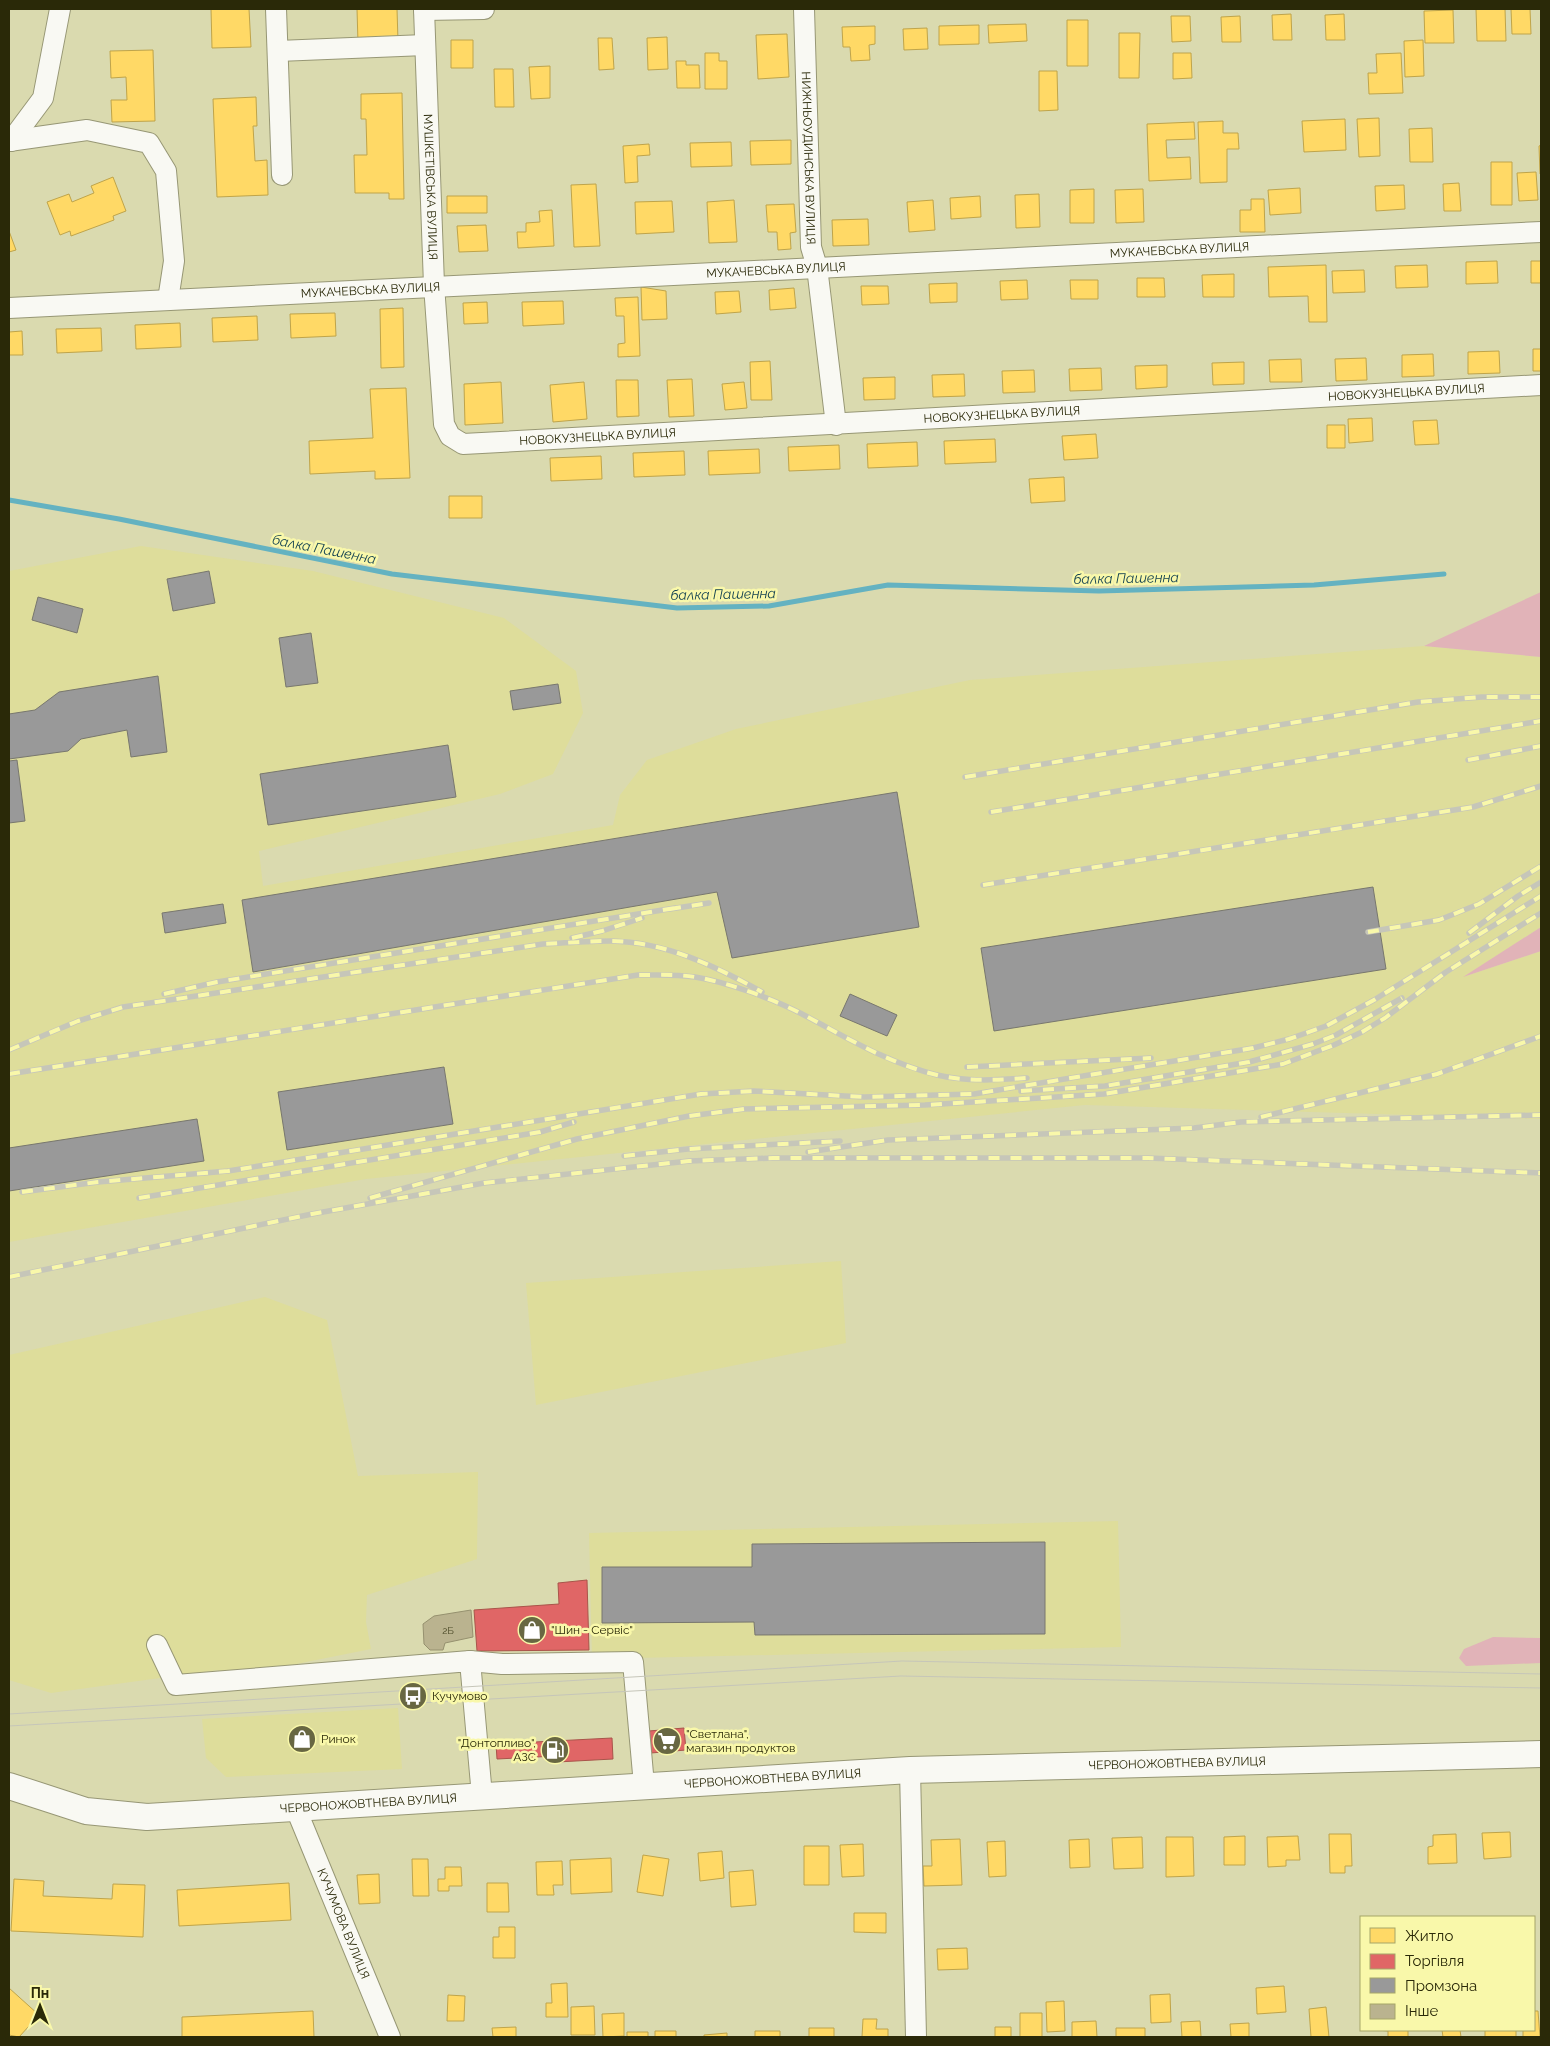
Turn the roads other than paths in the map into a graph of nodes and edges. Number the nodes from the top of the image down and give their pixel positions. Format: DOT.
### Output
graph roads {
  1 [pos="60,9"];
  2 [pos="276,9"];
  3 [pos="484,9"];
  4 [pos="804,9"];
  5 [pos="424,10"];
  6 [pos="425,45"];
  7 [pos="278,51"];
  8 [pos="10,141"];
  9 [pos="282,175"];
  10 [pos="1541,232"];
  11 [pos="817,267"];
  12 [pos="434,285"];
  13 [pos="168,300"];
  14 [pos="9,308"];
  15 [pos="1541,385"];
  16 [pos="836,425"];
  17 [pos="463,444"];
  18 [pos="157,1645"];
  19 [pos="470,1661"];
  20 [pos="1541,1754"];
  21 [pos="910,1770"];
  22 [pos="644,1785"];
  23 [pos="9,1786"];
  24 [pos="482,1796"];
  25 [pos="296,1809"];
  26 [pos="390,2037"];
  27 [pos="916,2037"];
  1 -- 8 [label="street"];
  2 -- 7 [label="street"];
  3 -- 5 [label="street"];
  4 -- 11 [label="street, НИЖНЬОУДИНСЬКА ВУЛИЦЯ"];
  5 -- 6 [label="street, МУШКЕТІВСЬКА ВУЛИЦЯ"];
  6 -- 7 [label="street"];
  6 -- 12 [label="street, МУШКЕТІВСЬКА ВУЛИЦЯ"];
  7 -- 9 [label="street"];
  8 -- 13 [label="street"];
  10 -- 11 [label="street, МУКАЧЕВСЬКА ВУЛИЦЯ"];
  11 -- 12 [label="street, МУКАЧЕВСЬКА ВУЛИЦЯ"];
  11 -- 16 [label="street, НИЖНЬОУДИНСЬКА ВУЛИЦЯ"];
  12 -- 13 [label="street, МУКАЧЕВСЬКА ВУЛИЦЯ"];
  12 -- 17 [label="street, МУШКЕТІВСЬКА ВУЛИЦЯ"];
  13 -- 14 [label="street, МУКАЧЕВСЬКА ВУЛИЦЯ"];
  15 -- 16 [label="street, НОВОКУЗНЕЦЬКА ВУЛИЦЯ"];
  16 -- 17 [label="street, НОВОКУЗНЕЦЬКА ВУЛИЦЯ"];
  18 -- 19 [label="street"];
  19 -- 22 [label="street"];
  19 -- 24 [label="street"];
  20 -- 21 [label="main road, ЧЕРВОНОЖОВТНЕВА ВУЛИЦЯ"];
  21 -- 22 [label="main road, ЧЕРВОНОЖОВТНЕВА ВУЛИЦЯ"];
  21 -- 27 [label="street"];
  22 -- 24 [label="main road, ЧЕРВОНОЖОВТНЕВА ВУЛИЦЯ"];
  23 -- 25 [label="main road, ЧЕРВОНОЖОВТНЕВА ВУЛИЦЯ"];
  24 -- 25 [label="main road, ЧЕРВОНОЖОВТНЕВА ВУЛИЦЯ"];
  25 -- 26 [label="street, КУЧУМОВА ВУЛИЦЯ"];
}
